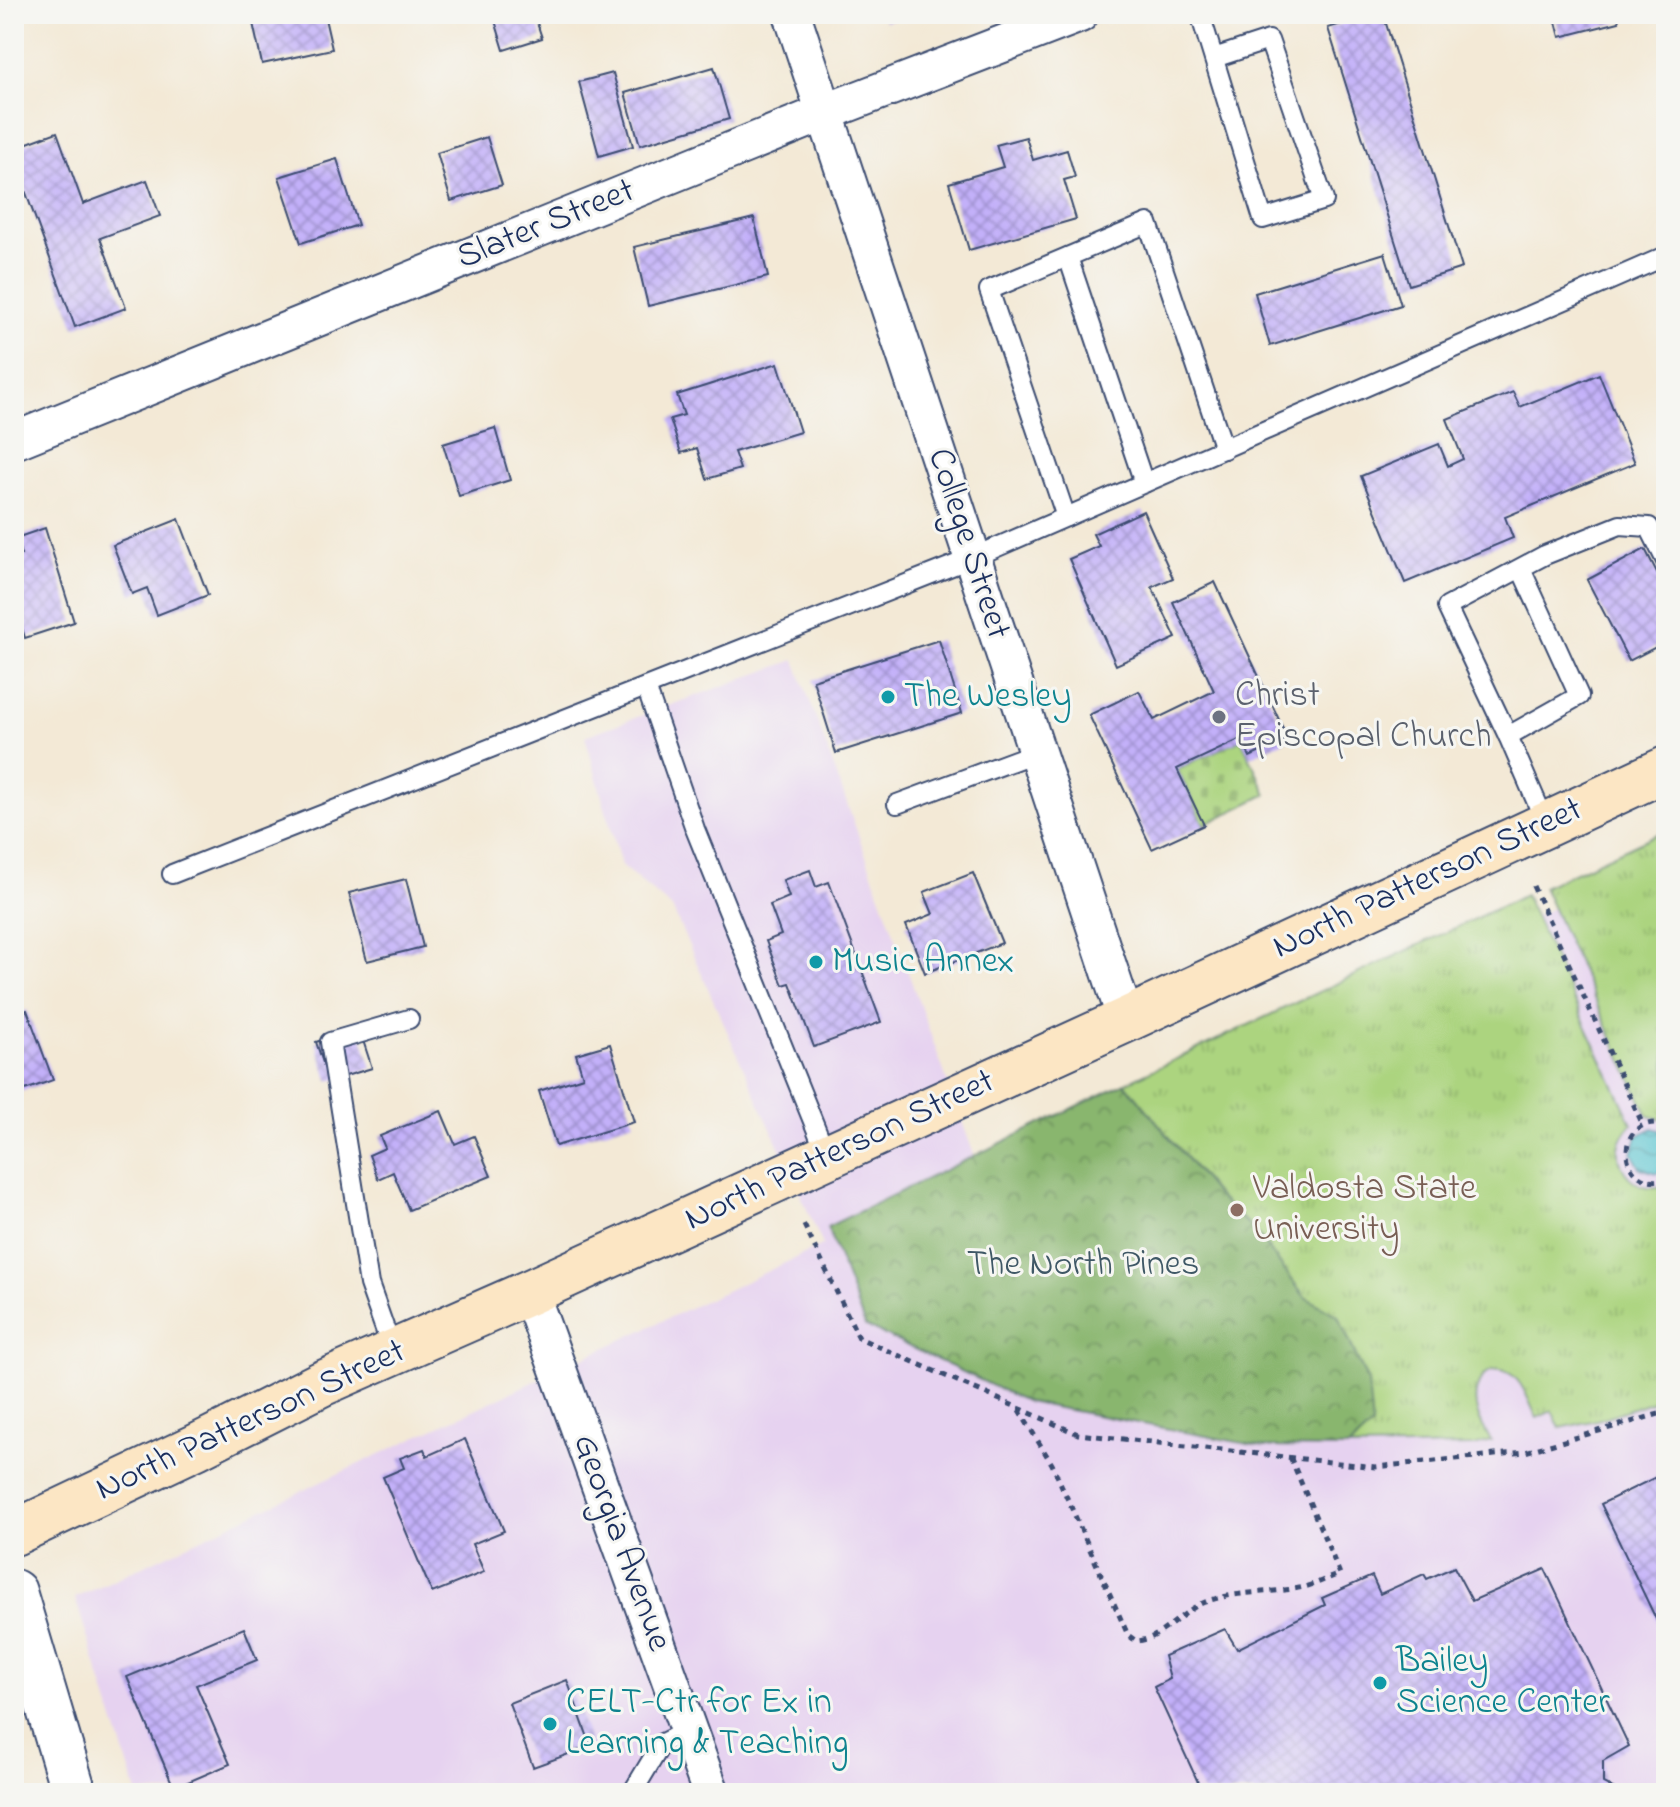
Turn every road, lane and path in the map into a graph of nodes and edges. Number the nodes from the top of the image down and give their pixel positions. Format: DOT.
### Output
graph roads {
  1 [pos="792,14"];
  2 [pos="1080,14"];
  3 [pos="1200,14"];
  4 [pos="1214,58"];
  5 [pos="826,112"];
  6 [pos="1666,256"];
  7 [pos="1068,257"];
  8 [pos="14,441"];
  9 [pos="1224,449"];
  10 [pos="1144,483"];
  11 [pos="1066,517"];
  12 [pos="972,558"];
  13 [pos="1666,561"];
  14 [pos="1521,569"];
  15 [pos="646,687"];
  16 [pos="1508,736"];
  17 [pos="1037,752"];
  18 [pos="1666,769"];
  19 [pos="897,804"];
  20 [pos="1547,826"];
  21 [pos="172,874"];
  22 [pos="1533,886"];
  23 [pos="409,1019"];
  24 [pos="1126,1020"];
  25 [pos="1666,1124"];
  26 [pos="1643,1125"];
  27 [pos="827,1156"];
  28 [pos="1666,1179"];
  29 [pos="804,1225"];
  30 [pos="530,1292"];
  31 [pos="393,1352"];
  32 [pos="1018,1408"];
  33 [pos="1666,1412"];
  34 [pos="1290,1458"];
  35 [pos="14,1533"];
  36 [pos="14,1592"];
  37 [pos="688,1730"];
  38 [pos="74,1793"];
  39 [pos="632,1793"];
  40 [pos="711,1793"];
  1 -- 5 [label="street, College Street"];
  2 -- 5 [label="street, Slater Street"];
  3 -- 4 [label="lane"];
  4 -- 4 [label="lane"];
  5 -- 8 [label="street, Slater Street"];
  5 -- 12 [label="street, College Street"];
  6 -- 9 [label="lane"];
  7 -- 9 [label="lane"];
  7 -- 10 [label="lane"];
  7 -- 11 [label="lane"];
  9 -- 10 [label="lane"];
  10 -- 11 [label="lane"];
  11 -- 12 [label="lane"];
  12 -- 15 [label="lane"];
  12 -- 17 [label="street, College Street"];
  13 -- 14 [label="lane"];
  14 -- 16 [label="lane"];
  14 -- 16 [label="lane"];
  15 -- 21 [label="lane"];
  15 -- 27 [label="lane"];
  16 -- 20 [label="lane"];
  17 -- 19 [label="lane"];
  17 -- 24 [label="street, College Street"];
  18 -- 20 [label="main road, North Patterson Street"];
  20 -- 24 [label="main road, North Patterson Street"];
  22 -- 26 [label="path"];
  23 -- 31 [label="lane"];
  24 -- 27 [label="main road, North Patterson Street"];
  25 -- 26 [label="path"];
  26 -- 28 [label="path"];
  27 -- 30 [label="main road, North Patterson Street"];
  29 -- 32 [label="path"];
  30 -- 31 [label="main road, North Patterson Street"];
  30 -- 37 [label="street, Georgia Avenue"];
  31 -- 35 [label="main road, North Patterson Street"];
  32 -- 34 [label="path"];
  32 -- 34 [label="path"];
  33 -- 34 [label="path"];
  36 -- 38 [label="street"];
  37 -- 39 [label="lane"];
  37 -- 40 [label="street, Georgia Avenue"];
}
